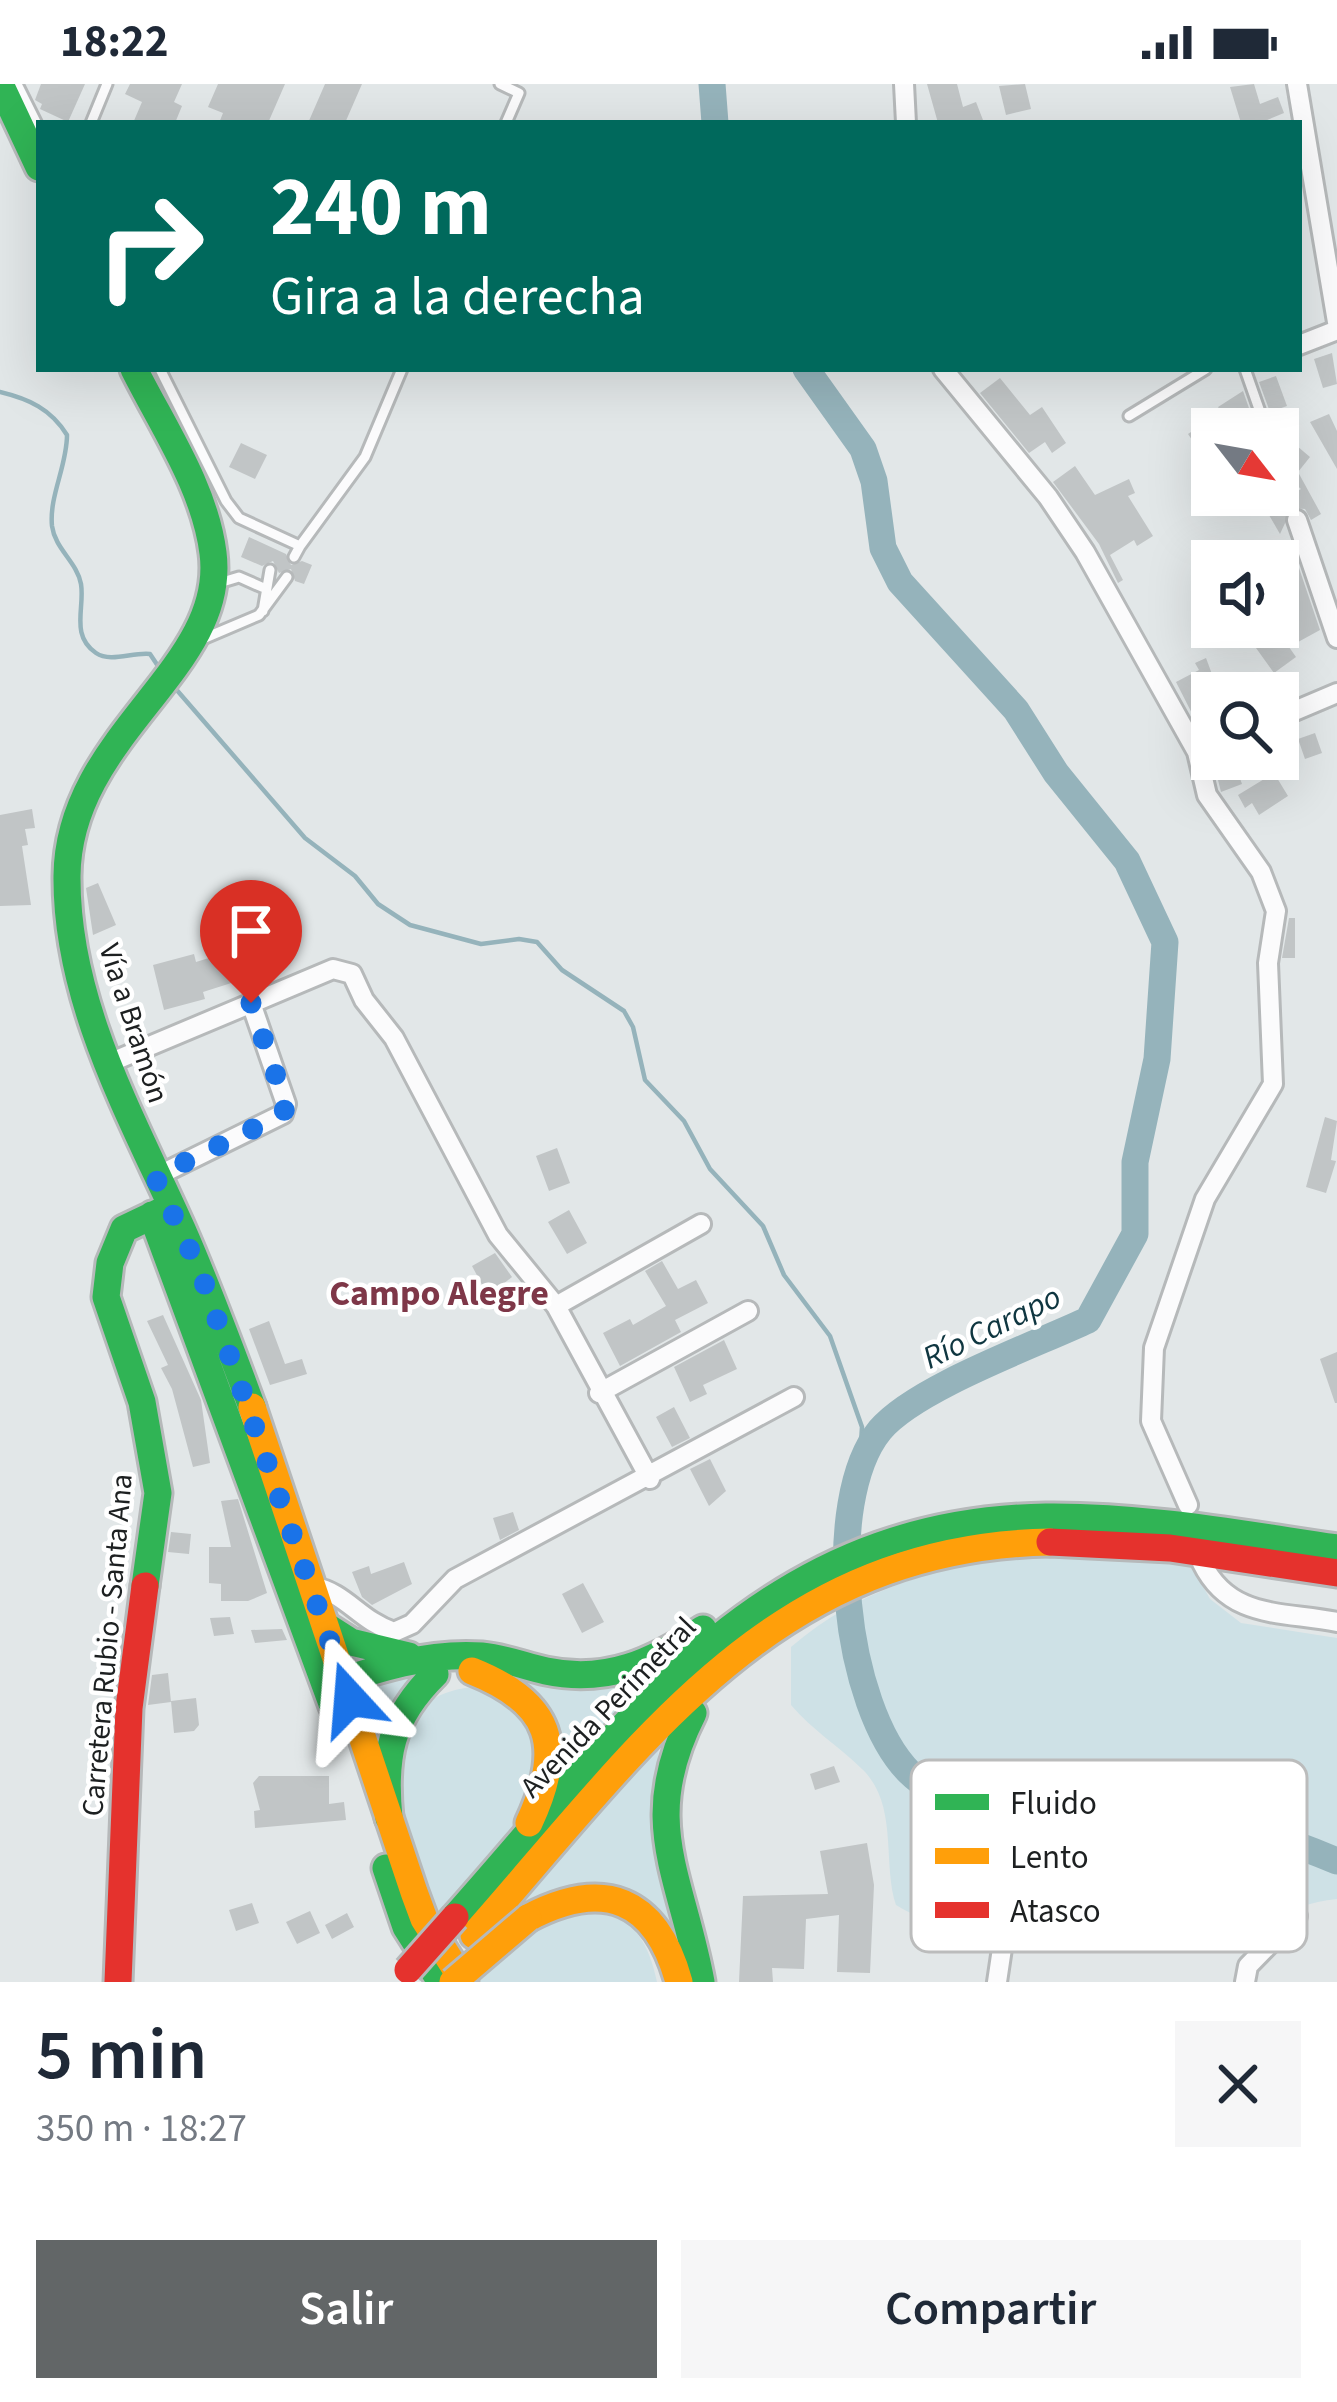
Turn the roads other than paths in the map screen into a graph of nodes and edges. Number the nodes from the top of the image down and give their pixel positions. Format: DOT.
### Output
graph roads {
  1 [pos="0,84"];
  2 [pos="17,84"];
  3 [pos="107,84"];
  4 [pos="500,84"];
  5 [pos="904,84"];
  6 [pos="1297,84"];
  7 [pos="521,88"];
  8 [pos="92,120"];
  9 [pos="507,120"];
  10 [pos="906,120"];
  11 [pos="1300,120"];
  12 [pos="36,122"];
  13 [pos="36,161"];
  14 [pos="1304,173"];
  15 [pos="1337,326"];
  16 [pos="1302,344"];
  17 [pos="135,372"];
  18 [pos="162,372"];
  19 [pos="401,372"];
  20 [pos="945,372"];
  21 [pos="1201,372"];
  22 [pos="1246,372"];
  23 [pos="1259,408"];
  24 [pos="1129,416"];
  25 [pos="1298,520"];
  26 [pos="300,546"];
  27 [pos="294,557"];
  28 [pos="270,570"];
  29 [pos="286,577"];
  30 [pos="214,587"];
  31 [pos="264,588"];
  32 [pos="263,612"];
  33 [pos="1337,638"];
  34 [pos="190,648"];
  35 [pos="1337,693"];
  36 [pos="1299,709"];
  37 [pos="1191,727"];
  38 [pos="1206,780"];
  39 [pos="251,1003"];
  40 [pos="110,1063"];
  41 [pos="155,1177"];
  42 [pos="161,1211"];
  43 [pos="700,1224"];
  44 [pos="556,1306"];
  45 [pos="748,1311"];
  46 [pos="599,1393"];
  47 [pos="794,1397"];
  48 [pos="650,1479"];
  49 [pos="1188,1504"];
  50 [pos="1337,1548"];
  51 [pos="883,1558"];
  52 [pos="1202,1563"];
  53 [pos="1337,1573"];
  54 [pos="314,1587"];
  55 [pos="798,1594"];
  56 [pos="1337,1622"];
  57 [pos="326,1626"];
  58 [pos="431,1666"];
  59 [pos="338,1692"];
  60 [pos="389,1818"];
  61 [pos="464,1926"];
  62 [pos="1001,1952"];
  63 [pos="1262,1952"];
  64 [pos="413,1978"];
  65 [pos="118,1982"];
  66 [pos="442,1982"];
  67 [pos="453,1982"];
  68 [pos="464,1982"];
  69 [pos="679,1982"];
  70 [pos="701,1982"];
  71 [pos="997,1982"];
  72 [pos="1245,1982"];
  1 -- 13 [label="main road"];
  2 -- 12 [label="lane"];
  3 -- 8 [label="lane"];
  4 -- 7 [label="lane"];
  5 -- 10 [label="street"];
  6 -- 11 [label="street"];
  7 -- 9 [label="lane"];
  14 -- 15 [label="street"];
  15 -- 16 [label="street"];
  17 -- 30 [label="main road, Vía a Bramón"];
  18 -- 26 [label="lane"];
  19 -- 26 [label="lane"];
  20 -- 37 [label="street"];
  21 -- 24 [label="lane"];
  22 -- 23 [label="lane"];
  25 -- 33 [label="street"];
  26 -- 27 [label="lane"];
  28 -- 31 [label="lane"];
  29 -- 32 [label="lane"];
  30 -- 31 [label="lane"];
  30 -- 34 [label="main road, Vía a Bramón"];
  31 -- 32 [label="lane"];
  32 -- 34 [label="lane"];
  34 -- 40 [label="main road, Vía a Bramón"];
  35 -- 36 [label="street"];
  38 -- 49 [label="street"];
  39 -- 40 [label="street"];
  39 -- 41 [label="street"];
  39 -- 44 [label="street"];
  40 -- 41 [label="main road, Vía a Bramón"];
  41 -- 42 [label="main road, Vía a Bramón"];
  42 -- 54 [label="main road, Vía a Bramón"];
  42 -- 59 [label="main road, Vía a Bramón"];
  42 -- 65 [label="main road, Carretera Rubio - Santa Ana"];
  43 -- 44 [label="street"];
  44 -- 46 [label="street"];
  45 -- 46 [label="street"];
  46 -- 48 [label="street"];
  47 -- 48 [label="street"];
  48 -- 54 [label="street"];
  50 -- 51 [label="main road, Avenida Perimetral"];
  51 -- 53 [label="main road, Avenida Perimetral"];
  51 -- 55 [label="main road, Avenida Perimetral"];
  52 -- 56 [label="street"];
  54 -- 57 [label="main road, Vía a Bramón"];
  55 -- 58 [label="main road"];
  55 -- 61 [label="main road, Avenida Perimetral"];
  55 -- 70 [label="main road"];
  57 -- 58 [label="main road"];
  57 -- 59 [label="main road, Vía a Bramón"];
  58 -- 59 [label="main road"];
  58 -- 60 [label="main road"];
  58 -- 61 [label="main road"];
  59 -- 60 [label="main road, Vía a Bramón"];
  59 -- 66 [label="main road, Vía a Bramón"];
  60 -- 68 [label="main road, Vía a Bramón"];
  61 -- 64 [label="main road, Avenida Perimetral, bridge"];
  62 -- 71 [label="street"];
  63 -- 72 [label="street"];
  67 -- 69 [label="main road, bridge"];
}
